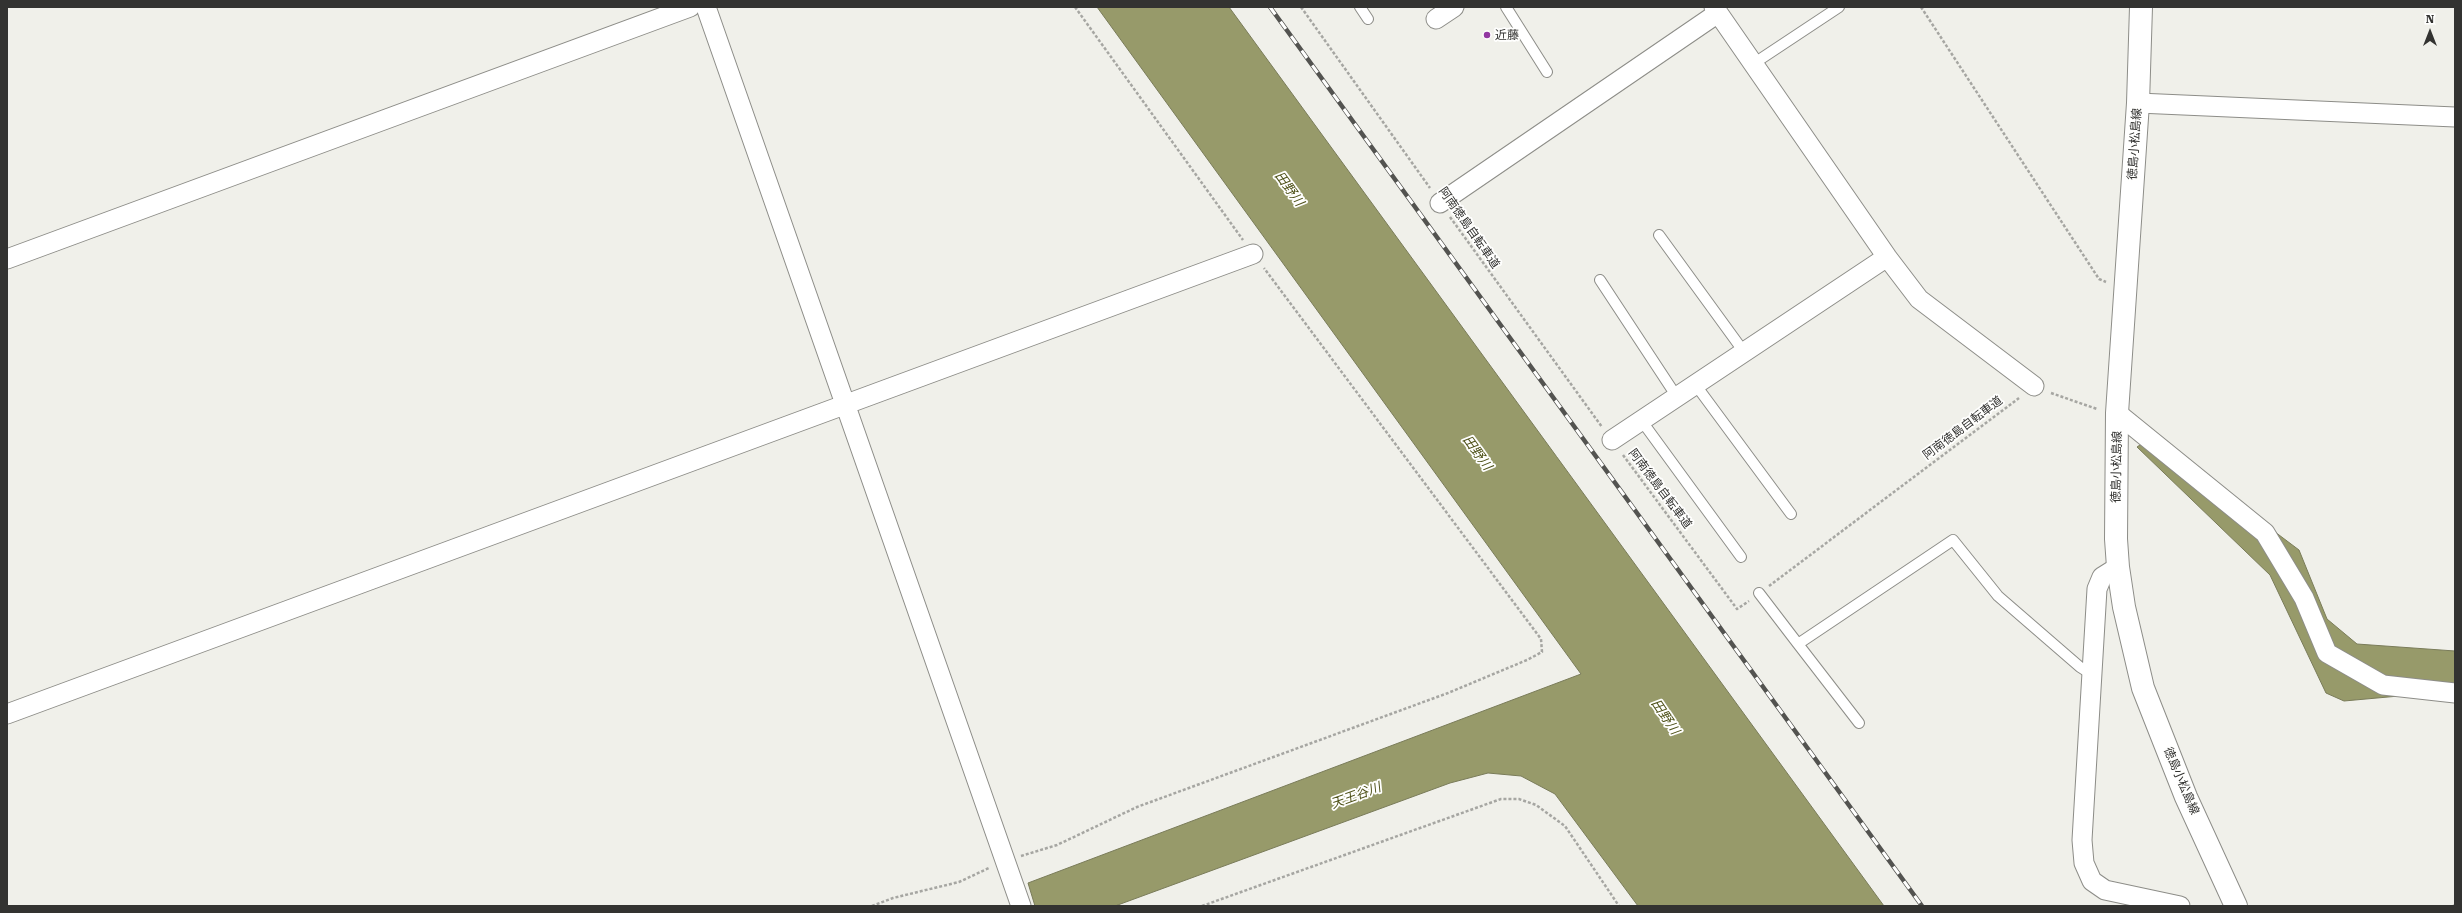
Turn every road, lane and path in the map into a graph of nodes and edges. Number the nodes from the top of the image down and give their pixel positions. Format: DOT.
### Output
graph roads {
  1 [pos="690,7"];
  2 [pos="706,7"];
  3 [pos="1075,7"];
  4 [pos="1301,7"];
  5 [pos="1360,7"];
  6 [pos="1454,7"];
  7 [pos="1506,7"];
  8 [pos="1839,7"];
  9 [pos="1921,7"];
  10 [pos="2141,7"];
  11 [pos="1716,10"];
  12 [pos="1436,18"];
  13 [pos="1368,19"];
  14 [pos="1754,64"];
  15 [pos="1548,72"];
  16 [pos="2138,103"];
  17 [pos="2455,117"];
  18 [pos="1440,203"];
  19 [pos="1659,236"];
  20 [pos="1253,254"];
  21 [pos="1887,257"];
  22 [pos="7,259"];
  23 [pos="1600,280"];
  24 [pos="2125,288"];
  25 [pos="1744,352"];
  26 [pos="1695,384"];
  27 [pos="2034,386"];
  28 [pos="1677,397"];
  29 [pos="847,406"];
  30 [pos="2117,413"];
  31 [pos="1641,420"];
  32 [pos="1612,440"];
  33 [pos="1791,514"];
  34 [pos="1741,557"];
  35 [pos="2118,567"];
  36 [pos="1759,593"];
  37 [pos="1798,644"];
  38 [pos="2091,674"];
  39 [pos="2455,693"];
  40 [pos="7,714"];
  41 [pos="1859,723"];
  42 [pos="1007,866"];
  43 [pos="872,906"];
  44 [pos="1021,906"];
  45 [pos="1202,906"];
  46 [pos="1619,906"];
  47 [pos="2180,906"];
  48 [pos="2236,906"];
  1 -- 22 [label="street"];
  2 -- 29 [label="street"];
  3 -- 20 [label="path"];
  4 -- 18 [label="path, 阿南徳島自転車道"];
  5 -- 13 [label="lane"];
  6 -- 12 [label="street"];
  7 -- 15 [label="lane"];
  8 -- 14 [label="lane"];
  9 -- 24 [label="path"];
  10 -- 16 [label="main road, 徳島小松島線"];
  11 -- 14 [label="street"];
  11 -- 18 [label="street"];
  14 -- 21 [label="street"];
  16 -- 17 [label="street"];
  16 -- 24 [label="main road, 徳島小松島線"];
  18 -- 32 [label="path, 阿南徳島自転車道"];
  19 -- 25 [label="lane"];
  20 -- 29 [label="street"];
  20 -- 42 [label="path"];
  21 -- 25 [label="street"];
  21 -- 27 [label="street"];
  23 -- 28 [label="lane"];
  24 -- 30 [label="main road, 徳島小松島線"];
  25 -- 26 [label="street"];
  26 -- 28 [label="street"];
  26 -- 33 [label="lane"];
  27 -- 30 [label="path"];
  27 -- 36 [label="path, 阿南徳島自転車道"];
  28 -- 31 [label="street"];
  29 -- 40 [label="street"];
  29 -- 42 [label="street"];
  30 -- 35 [label="main road, 徳島小松島線"];
  30 -- 39 [label="street"];
  31 -- 32 [label="street"];
  31 -- 34 [label="lane"];
  32 -- 36 [label="path, 阿南徳島自転車道"];
  35 -- 38 [label="street"];
  35 -- 48 [label="main road, 徳島小松島線"];
  36 -- 37 [label="lane"];
  37 -- 38 [label="lane"];
  37 -- 41 [label="lane"];
  38 -- 47 [label="street"];
  42 -- 43 [label="path"];
  42 -- 44 [label="street"];
  45 -- 46 [label="path"];
}
